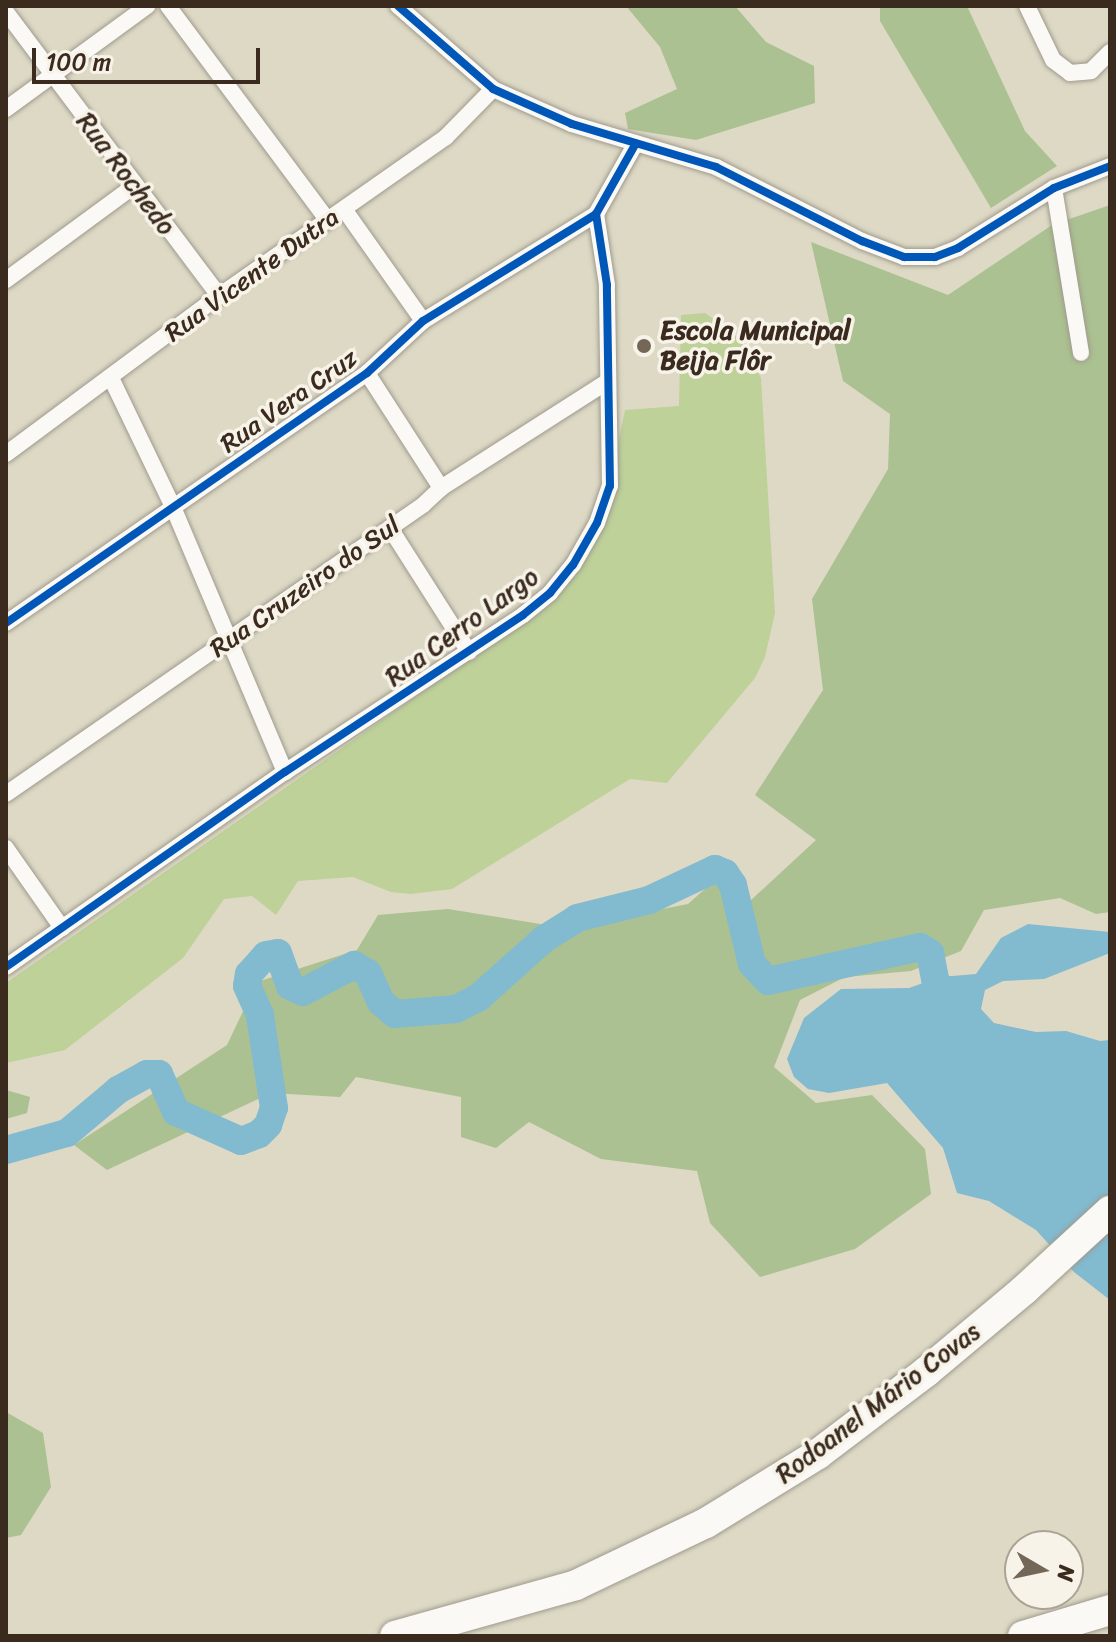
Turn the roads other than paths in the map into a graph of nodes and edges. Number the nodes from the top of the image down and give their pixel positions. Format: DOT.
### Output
graph roads {
  1 [pos="147,6"];
  2 [pos="168,6"];
  3 [pos="398,6"];
  4 [pos="1027,6"];
  5 [pos="6,12"];
  6 [pos="1110,52"];
  7 [pos="53,75"];
  8 [pos="493,89"];
  9 [pos="6,109"];
  10 [pos="636,143"];
  11 [pos="1110,166"];
  12 [pos="134,186"];
  13 [pos="1054,188"];
  14 [pos="344,209"];
  15 [pos="596,214"];
  16 [pos="328,221"];
  17 [pos="6,280"];
  18 [pos="219,296"];
  19 [pos="423,321"];
  20 [pos="1081,353"];
  21 [pos="367,373"];
  22 [pos="111,378"];
  23 [pos="607,382"];
  24 [pos="6,454"];
  25 [pos="441,488"];
  26 [pos="173,507"];
  27 [pos="390,528"];
  28 [pos="6,623"];
  29 [pos="230,639"];
  30 [pos="469,652"];
  31 [pos="285,772"];
  32 [pos="6,794"];
  33 [pos="6,848"];
  34 [pos="62,928"];
  35 [pos="6,967"];
  36 [pos="1110,1211"];
  37 [pos="1110,1610"];
  38 [pos="395,1636"];
  39 [pos="1023,1636"];
  1 -- 7 [label="street"];
  2 -- 16 [label="street"];
  3 -- 8 [label="street"];
  4 -- 6 [label="street"];
  5 -- 7 [label="street, Rua Rochedo"];
  7 -- 9 [label="street"];
  7 -- 12 [label="street, Rua Rochedo"];
  8 -- 10 [label="street"];
  8 -- 14 [label="street, Rua Vicente Dutra"];
  10 -- 13 [label="street"];
  10 -- 15 [label="street"];
  11 -- 13 [label="street"];
  12 -- 17 [label="street"];
  12 -- 18 [label="street, Rua Rochedo"];
  13 -- 20 [label="street"];
  14 -- 16 [label="street, Rua Vicente Dutra"];
  14 -- 19 [label="street"];
  15 -- 19 [label="street, Rua Vera Cruz"];
  15 -- 23 [label="street, Rua Cerro Largo"];
  16 -- 18 [label="street, Rua Vicente Dutra"];
  18 -- 22 [label="street, Rua Vicente Dutra"];
  19 -- 21 [label="street, Rua Vera Cruz"];
  21 -- 25 [label="street"];
  21 -- 26 [label="street, Rua Vera Cruz"];
  22 -- 24 [label="street, Rua Vicente Dutra"];
  22 -- 26 [label="street"];
  23 -- 25 [label="street, Rua Cruzeiro do Sul"];
  23 -- 30 [label="street, Rua Cerro Largo"];
  25 -- 27 [label="street, Rua Cruzeiro do Sul"];
  26 -- 28 [label="street, Rua Vera Cruz"];
  26 -- 29 [label="street"];
  27 -- 29 [label="street, Rua Cruzeiro do Sul"];
  27 -- 30 [label="street"];
  29 -- 31 [label="street"];
  29 -- 32 [label="street, Rua Cruzeiro do Sul"];
  30 -- 31 [label="street, Rua Cerro Largo"];
  31 -- 34 [label="street, Rua Cerro Largo"];
  33 -- 34 [label="street"];
  34 -- 35 [label="street, Rua Cerro Largo"];
  36 -- 38 [label="highway, Rodoanel Mário Covas"];
  37 -- 39 [label="highway"];
}
